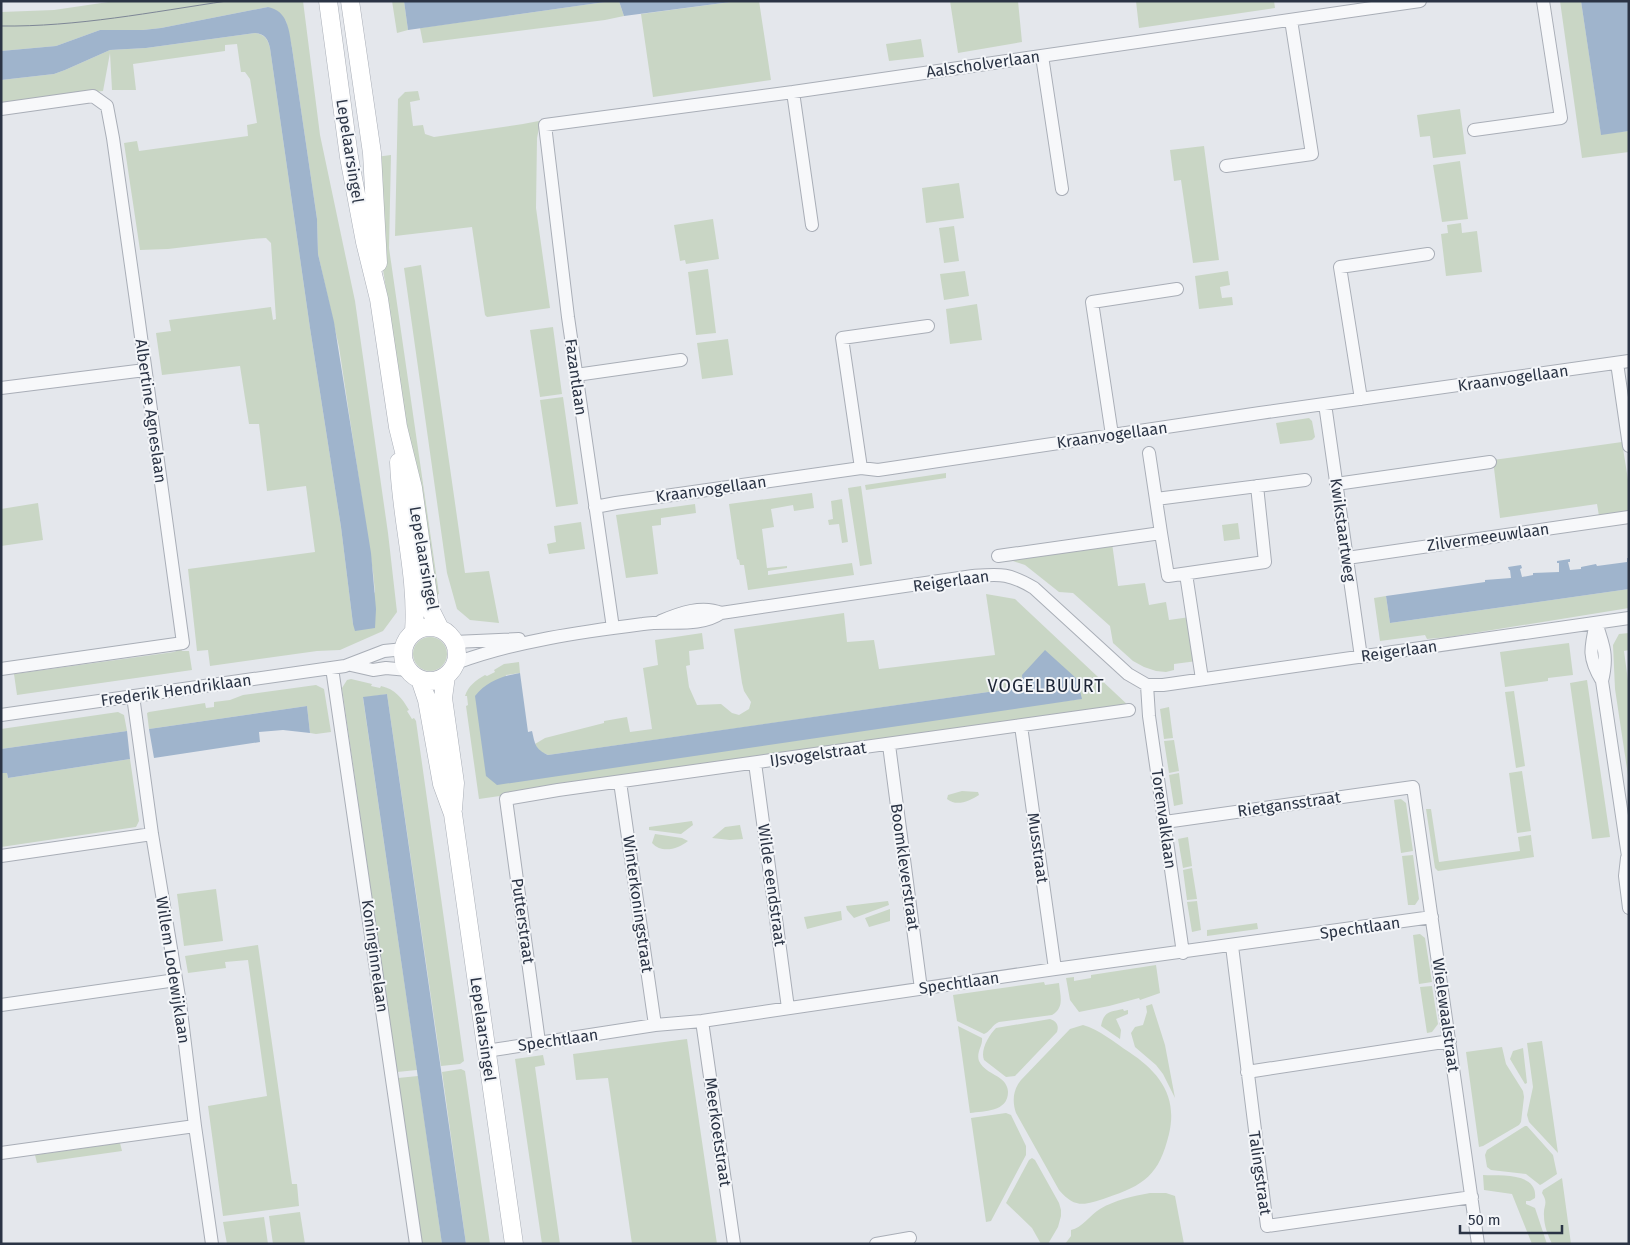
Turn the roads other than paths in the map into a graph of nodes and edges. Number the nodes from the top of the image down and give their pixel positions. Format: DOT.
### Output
graph roads {
  1 [pos="328,1"];
  2 [pos="350,1"];
  3 [pos="1420,1"];
  4 [pos="1543,1"];
  5 [pos="1291,20"];
  6 [pos="1042,56"];
  7 [pos="794,92"];
  8 [pos="1,109"];
  9 [pos="546,125"];
  10 [pos="1474,130"];
  11 [pos="1226,166"];
  12 [pos="1062,189"];
  13 [pos="812,225"];
  14 [pos="1428,254"];
  15 [pos="1177,289"];
  16 [pos="379,299"];
  17 [pos="928,326"];
  18 [pos="681,360"];
  19 [pos="1623,362"];
  20 [pos="146,370"];
  21 [pos="576,375"];
  22 [pos="1,388"];
  23 [pos="1361,399"];
  24 [pos="1325,404"];
  25 [pos="398,427"];
  26 [pos="1112,435"];
  27 [pos="1629,446"];
  28 [pos="1149,453"];
  29 [pos="1490,462"];
  30 [pos="861,468"];
  31 [pos="1305,480"];
  32 [pos="1336,484"];
  33 [pos="1257,486"];
  34 [pos="1156,500"];
  35 [pos="595,508"];
  36 [pos="1629,517"];
  37 [pos="1161,533"];
  38 [pos="998,556"];
  39 [pos="1347,558"];
  40 [pos="1186,574"];
  41 [pos="1629,618"];
  42 [pos="1596,623"];
  43 [pos="612,628"];
  44 [pos="440,629"];
  45 [pos="414,632"];
  46 [pos="544,638"];
  47 [pos="454,642"];
  48 [pos="404,649"];
  49 [pos="1361,657"];
  50 [pos="351,665"];
  51 [pos="332,668"];
  52 [pos="1,669"];
  53 [pos="451,670"];
  54 [pos="414,675"];
  55 [pos="1202,679"];
  56 [pos="1147,684"];
  57 [pos="133,696"];
  58 [pos="1130,710"];
  59 [pos="1,716"];
  60 [pos="1021,726"];
  61 [pos="888,745"];
  62 [pos="755,763"];
  63 [pos="620,782"];
  64 [pos="1413,786"];
  65 [pos="506,799"];
  66 [pos="453,814"];
  67 [pos="1165,822"];
  68 [pos="152,834"];
  69 [pos="1,856"];
  70 [pos="1628,860"];
  71 [pos="1629,908"];
  72 [pos="1432,918"];
  73 [pos="1232,946"];
  74 [pos="1183,953"];
  75 [pos="1055,969"];
  76 [pos="176,980"];
  77 [pos="922,989"];
  78 [pos="1,1005"];
  79 [pos="788,1008"];
  80 [pos="702,1021"];
  81 [pos="655,1026"];
  82 [pos="1450,1041"];
  83 [pos="539,1042"];
  84 [pos="486,1051"];
  85 [pos="1247,1072"];
  86 [pos="195,1126"];
  87 [pos="1,1153"];
  88 [pos="1472,1196"];
  89 [pos="910,1238"];
  90 [pos="212,1244"];
  91 [pos="416,1244"];
  92 [pos="514,1244"];
  93 [pos="734,1244"];
  94 [pos="876,1244"];
  95 [pos="1478,1244"];
  1 -- 16 [label="street, Lepelaarsingel"];
  2 -- 16 [label="street, Lepelaarsingel"];
  3 -- 5 [label="street, Aalscholverlaan"];
  4 -- 10 [label="street"];
  5 -- 6 [label="street, Aalscholverlaan"];
  5 -- 11 [label="street"];
  6 -- 7 [label="street, Aalscholverlaan"];
  6 -- 12 [label="street"];
  7 -- 9 [label="street, Aalscholverlaan"];
  7 -- 13 [label="street"];
  8 -- 20 [label="street, Albertine Agneslaan"];
  9 -- 21 [label="street, Fazantlaan"];
  14 -- 23 [label="street"];
  15 -- 26 [label="street"];
  16 -- 25 [label="street, Lepelaarsingel"];
  17 -- 30 [label="street"];
  18 -- 21 [label="street"];
  19 -- 23 [label="street, Kraanvogellaan"];
  19 -- 27 [label="street"];
  20 -- 22 [label="street"];
  20 -- 52 [label="street, Albertine Agneslaan"];
  21 -- 35 [label="street, Fazantlaan"];
  23 -- 24 [label="street, Kraanvogellaan"];
  24 -- 26 [label="street, Kraanvogellaan"];
  24 -- 32 [label="street, Kwikstaartweg"];
  25 -- 44 [label="street, Lepelaarsingel"];
  25 -- 45 [label="street, Lepelaarsingel"];
  26 -- 30 [label="street, Kraanvogellaan"];
  28 -- 34 [label="street, Kraanvogellaan"];
  29 -- 32 [label="street"];
  30 -- 35 [label="street, Kraanvogellaan"];
  31 -- 33 [label="street"];
  32 -- 39 [label="street, Kwikstaartweg"];
  33 -- 34 [label="street"];
  33 -- 40 [label="street"];
  34 -- 37 [label="street"];
  35 -- 43 [label="street, Fazantlaan"];
  36 -- 39 [label="street, Zilvermeeuwlaan"];
  37 -- 38 [label="street, Reigerlaan"];
  37 -- 40 [label="street"];
  39 -- 49 [label="street, Kwikstaartweg"];
  40 -- 55 [label="street"];
  41 -- 42 [label="street, Reigerlaan"];
  42 -- 49 [label="street, Reigerlaan"];
  42 -- 70 [label="street"];
  43 -- 46 [label="street, Reigerlaan"];
  43 -- 56 [label="street, Reigerlaan"];
  44 -- 45 [label="street"];
  44 -- 47 [label="street"];
  45 -- 48 [label="street"];
  46 -- 47 [label="street, Reigerlaan"];
  46 -- 53 [label="street, Reigerlaan"];
  47 -- 53 [label="street"];
  48 -- 50 [label="street, Frederik Hendriklaan"];
  48 -- 54 [label="street"];
  49 -- 55 [label="street, Reigerlaan"];
  50 -- 51 [label="street, Frederik Hendriklaan"];
  50 -- 54 [label="street, Frederik Hendriklaan"];
  51 -- 57 [label="street, Frederik Hendriklaan"];
  51 -- 91 [label="street, Koninginnelaan"];
  53 -- 54 [label="street"];
  53 -- 66 [label="street, Lepelaarsingel"];
  54 -- 66 [label="street, Lepelaarsingel"];
  55 -- 56 [label="street, Reigerlaan"];
  56 -- 67 [label="street, Torenvalklaan"];
  57 -- 59 [label="street, Frederik Hendriklaan"];
  57 -- 68 [label="street, Willem Lodewijklaan"];
  58 -- 60 [label="street, IJsvogelstraat"];
  60 -- 61 [label="street, IJsvogelstraat"];
  60 -- 75 [label="street, Musstraat"];
  61 -- 62 [label="street, IJsvogelstraat"];
  61 -- 77 [label="street, Boomkleverstraat"];
  62 -- 63 [label="street, IJsvogelstraat"];
  62 -- 79 [label="street, Wilde eendstraat"];
  63 -- 65 [label="street, IJsvogelstraat"];
  63 -- 81 [label="street, Winterkoningstraat"];
  64 -- 67 [label="street, Rietgansstraat"];
  64 -- 72 [label="street, Wielewaalstraat"];
  65 -- 83 [label="street, Putterstraat"];
  66 -- 84 [label="street, Lepelaarsingel"];
  67 -- 74 [label="street, Torenvalklaan"];
  68 -- 69 [label="street"];
  68 -- 76 [label="street, Willem Lodewijklaan"];
  70 -- 71 [label="street"];
  72 -- 73 [label="street, Spechtlaan"];
  72 -- 82 [label="street, Wielewaalstraat"];
  73 -- 74 [label="street, Spechtlaan"];
  73 -- 85 [label="street, Talingstraat"];
  74 -- 75 [label="street, Spechtlaan"];
  75 -- 77 [label="street, Spechtlaan"];
  76 -- 78 [label="street"];
  76 -- 86 [label="street, Willem Lodewijklaan"];
  77 -- 79 [label="street, Spechtlaan"];
  79 -- 80 [label="street, Spechtlaan"];
  80 -- 81 [label="street, Spechtlaan"];
  80 -- 93 [label="street, Meerkoetstraat"];
  81 -- 83 [label="street, Spechtlaan"];
  82 -- 85 [label="street"];
  82 -- 88 [label="street, Wielewaalstraat"];
  83 -- 84 [label="street, Spechtlaan"];
  84 -- 92 [label="street, Lepelaarsingel"];
  85 -- 88 [label="street, Talingstraat"];
  86 -- 87 [label="street"];
  86 -- 90 [label="street, Willem Lodewijklaan"];
  88 -- 95 [label="street, Wielewaalstraat"];
  89 -- 94 [label="street"];
}
